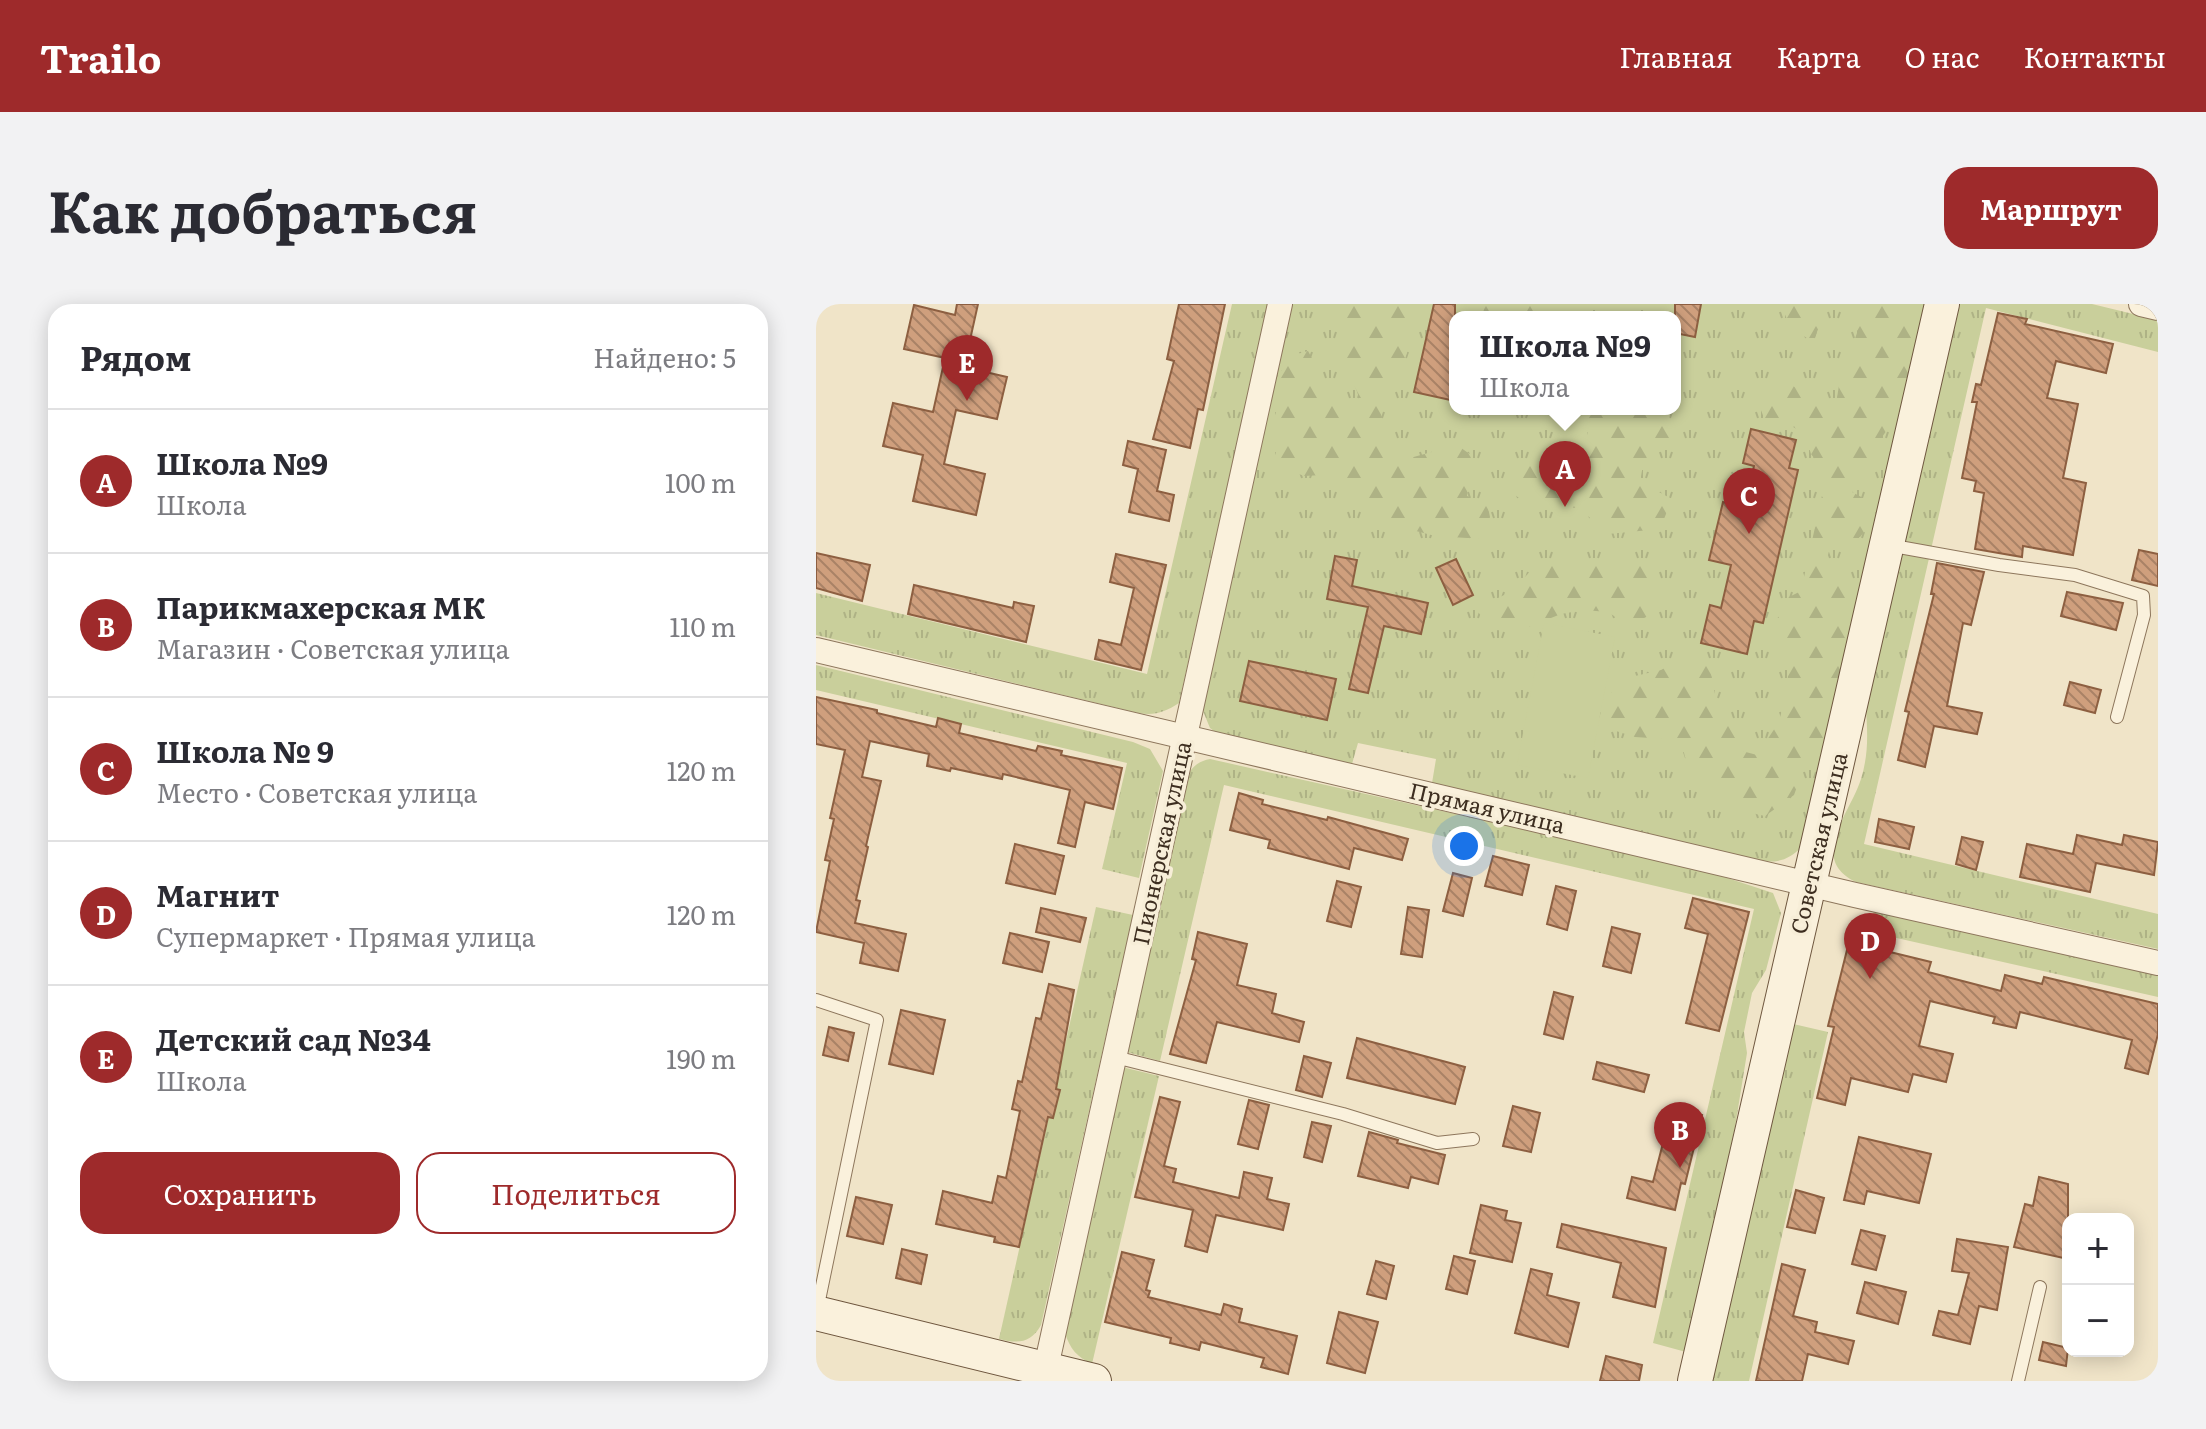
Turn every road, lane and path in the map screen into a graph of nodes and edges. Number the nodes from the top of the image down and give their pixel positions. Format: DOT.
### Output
graph roads {
  1 [pos="1280,304"];
  2 [pos="1942,304"];
  3 [pos="2141,304"];
  4 [pos="2158,308"];
  5 [pos="1887,545"];
  6 [pos="816,650"];
  7 [pos="2117,717"];
  8 [pos="1185,737"];
  9 [pos="1810,884"];
  10 [pos="2158,963"];
  11 [pos="816,1000"];
  12 [pos="1115,1057"];
  13 [pos="1473,1139"];
  14 [pos="2040,1287"];
  15 [pos="816,1313"];
  16 [pos="1044,1375"];
  17 [pos="1094,1381"];
  18 [pos="1695,1381"];
  19 [pos="2018,1381"];
  1 -- 8 [label="street, Пионерская улица"];
  2 -- 5 [label="street, Советская улица"];
  3 -- 4 [label="street"];
  5 -- 7 [label="lane"];
  5 -- 9 [label="street, Советская улица"];
  6 -- 8 [label="street, Прямая улица"];
  8 -- 9 [label="street, Прямая улица"];
  8 -- 12 [label="street, Пионерская улица"];
  9 -- 10 [label="street, Прямая улица"];
  9 -- 18 [label="street, Советская улица"];
  11 -- 15 [label="lane"];
  12 -- 13 [label="lane"];
  12 -- 16 [label="street, Пионерская улица"];
  14 -- 19 [label="lane"];
  15 -- 16 [label="street"];
  16 -- 17 [label="street"];
}
